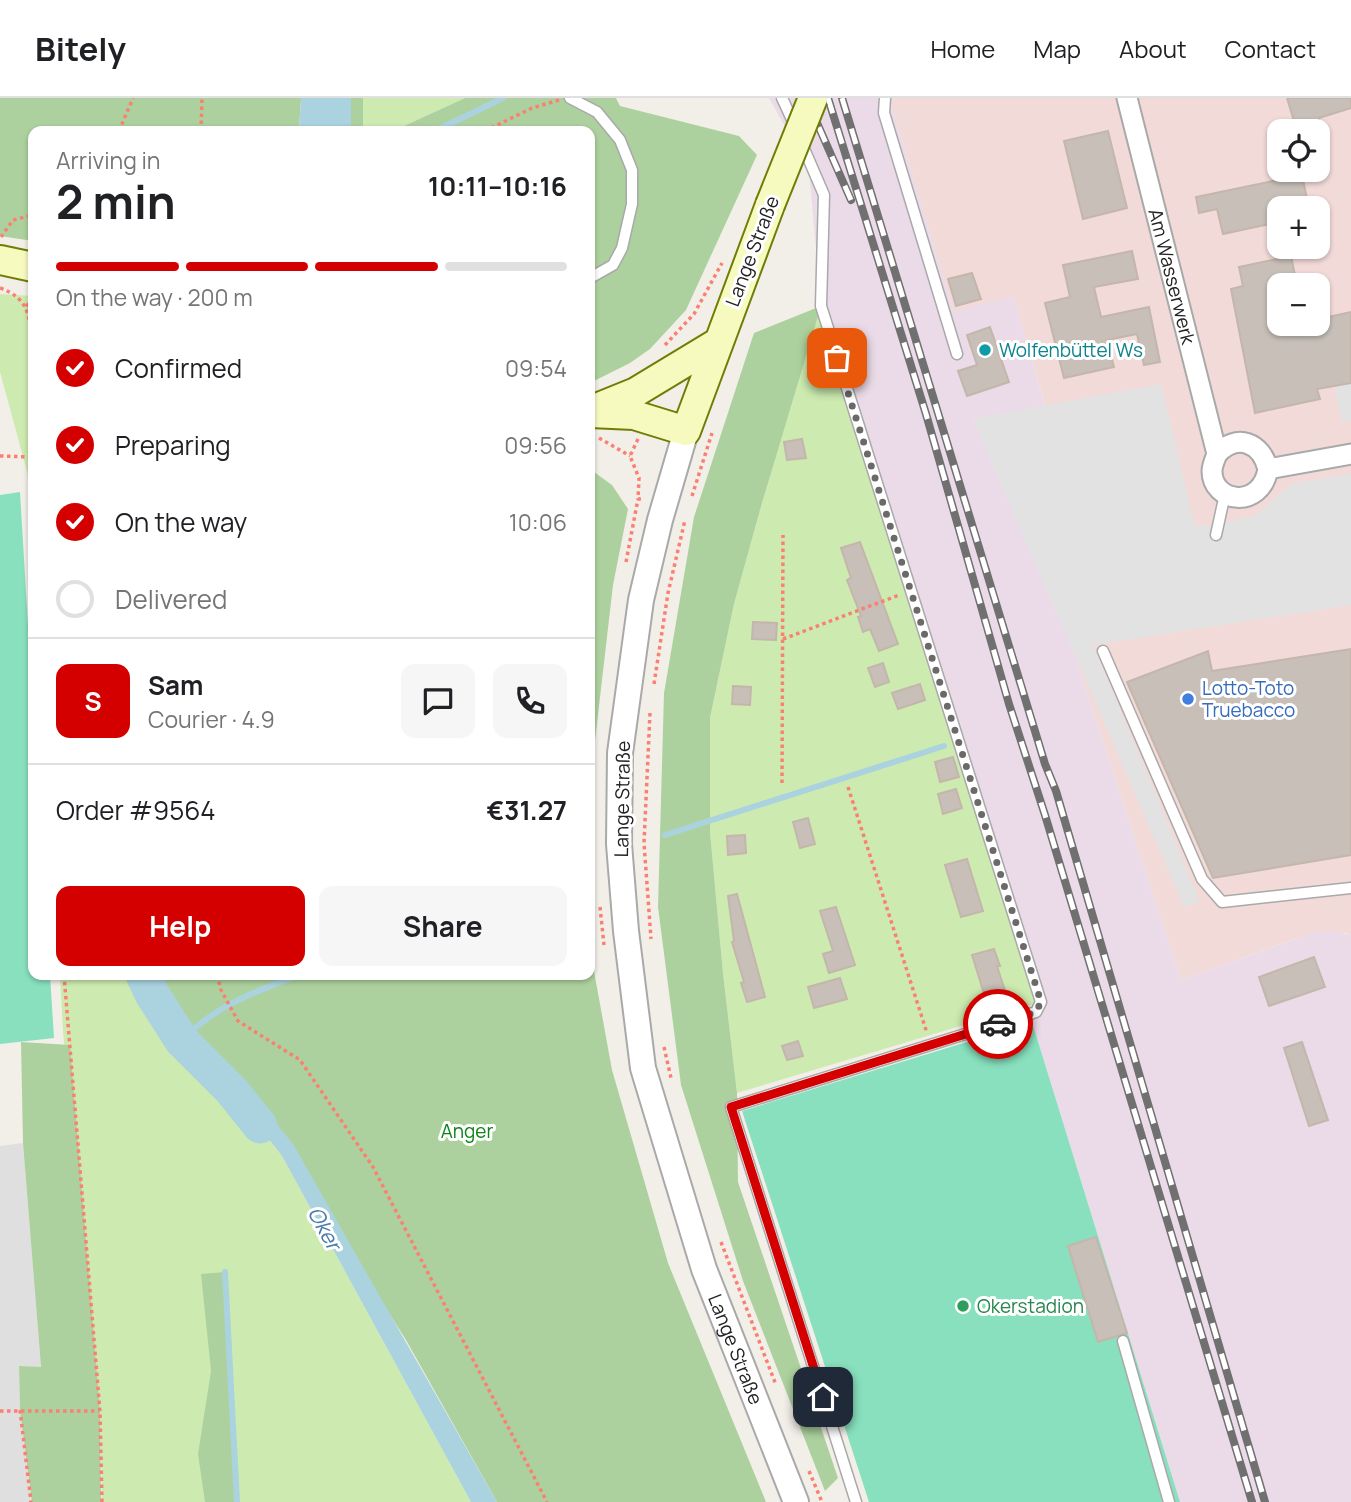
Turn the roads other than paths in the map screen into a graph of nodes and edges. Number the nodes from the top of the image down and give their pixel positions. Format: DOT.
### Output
graph roads {
  1 [pos="569,98"];
  2 [pos="782,98"];
  3 [pos="813,98"];
  4 [pos="885,98"];
  5 [pos="1127,98"];
  6 [pos="0,260"];
  7 [pos="28,266"];
  8 [pos="595,275"];
  9 [pos="717,343"];
  10 [pos="957,354"];
  11 [pos="595,410"];
  12 [pos="595,412"];
  13 [pos="686,431"];
  14 [pos="1217,454"];
  15 [pos="1351,454"];
  16 [pos="1268,469"];
  17 [pos="1225,494"];
  18 [pos="1216,535"];
  19 [pos="1103,651"];
  20 [pos="1351,888"];
  21 [pos="1123,1341"];
  22 [pos="796,1502"];
  23 [pos="856,1502"];
  24 [pos="1169,1502"];
  1 -- 8 [label="lane"];
  2 -- 23 [label="lane"];
  3 -- 9 [label="main road, Lange Straße, bridge"];
  4 -- 10 [label="lane"];
  5 -- 14 [label="street, Am Wasserwerk"];
  6 -- 7 [label="main road"];
  9 -- 11 [label="main road"];
  9 -- 13 [label="main road, Lange Straße"];
  12 -- 13 [label="main road"];
  13 -- 22 [label="street, Lange Straße"];
  14 -- 16 [label="street"];
  14 -- 17 [label="street, Am Wasserwerk"];
  15 -- 16 [label="street"];
  16 -- 17 [label="street"];
  17 -- 18 [label="lane"];
  19 -- 20 [label="lane"];
  21 -- 24 [label="lane"];
}
